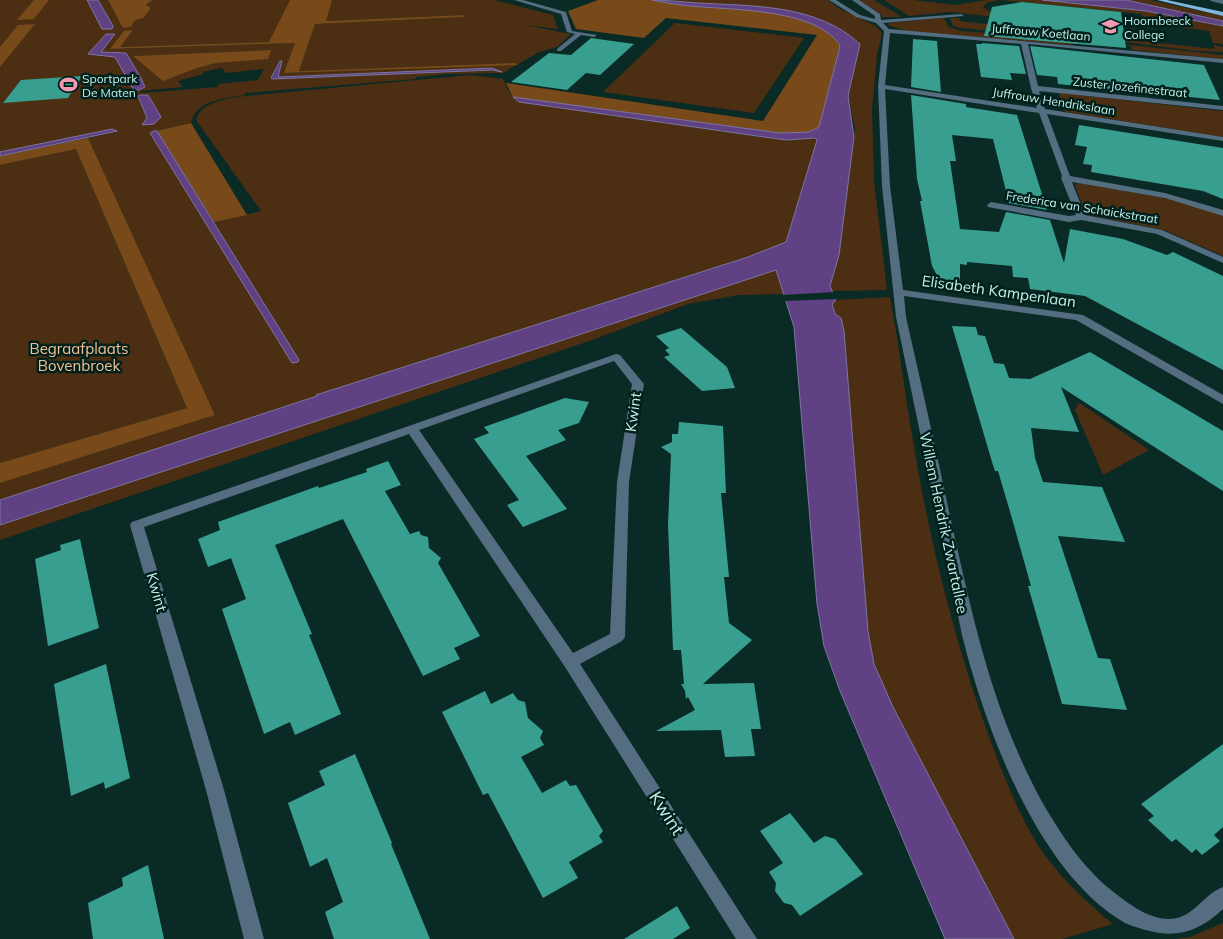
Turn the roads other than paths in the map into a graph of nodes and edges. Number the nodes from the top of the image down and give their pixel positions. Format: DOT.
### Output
graph roads {
  1 [pos="517,0"];
  2 [pos="832,0"];
  3 [pos="856,0"];
  4 [pos="1160,0"];
  5 [pos="1184,0"];
  6 [pos="1213,0"];
  7 [pos="1223,2"];
  8 [pos="1223,9"];
  9 [pos="1223,14"];
  10 [pos="961,16"];
  11 [pos="878,22"];
  12 [pos="887,31"];
  13 [pos="580,33"];
  14 [pos="594,35"];
  15 [pos="1024,42"];
  16 [pos="559,50"];
  17 [pos="1223,61"];
  18 [pos="881,86"];
  19 [pos="1034,88"];
  20 [pos="1223,108"];
  21 [pos="1041,110"];
  22 [pos="1223,139"];
  23 [pos="1065,178"];
  24 [pos="991,205"];
  25 [pos="1223,213"];
  26 [pos="1081,217"];
  27 [pos="1223,260"];
  28 [pos="898,292"];
  29 [pos="1223,400"];
  30 [pos="411,428"];
  31 [pos="570,662"];
  32 [pos="1223,896"];
  33 [pos="254,939"];
  34 [pos="747,939"];
  1 -- 13 [label="street"];
  2 -- 11 [label="street"];
  3 -- 11 [label="street"];
  4 -- 9 [label="main road"];
  5 -- 8 [label="main road"];
  6 -- 7 [label="street"];
  10 -- 11 [label="street"];
  11 -- 12 [label="street"];
  12 -- 15 [label="street, Juffrouw Koetlaan"];
  12 -- 18 [label="street, Willem Hendrik Zwartallee"];
  13 -- 14 [label="street"];
  13 -- 16 [label="street"];
  15 -- 17 [label="street, Juffrouw Koetlaan"];
  15 -- 19 [label="street"];
  18 -- 21 [label="street, Juffrouw Hendrikslaan"];
  18 -- 28 [label="street, Willem Hendrik Zwartallee"];
  19 -- 20 [label="street, Zuster Jozefinestraat"];
  19 -- 21 [label="street"];
  21 -- 22 [label="street, Juffrouw Hendrikslaan"];
  21 -- 23 [label="street"];
  23 -- 25 [label="street"];
  23 -- 26 [label="street"];
  24 -- 26 [label="street, Frederica van Schaickstraat"];
  26 -- 27 [label="street, Frederica van Schaickstraat"];
  28 -- 29 [label="street, Elisabeth Kampenlaan"];
  28 -- 32 [label="street, Willem Hendrik Zwartallee"];
  30 -- 31 [label="street, Kwint"];
  30 -- 31 [label="street, Kwint"];
  30 -- 33 [label="street, Kwint"];
  31 -- 34 [label="street, Kwint"];
}
